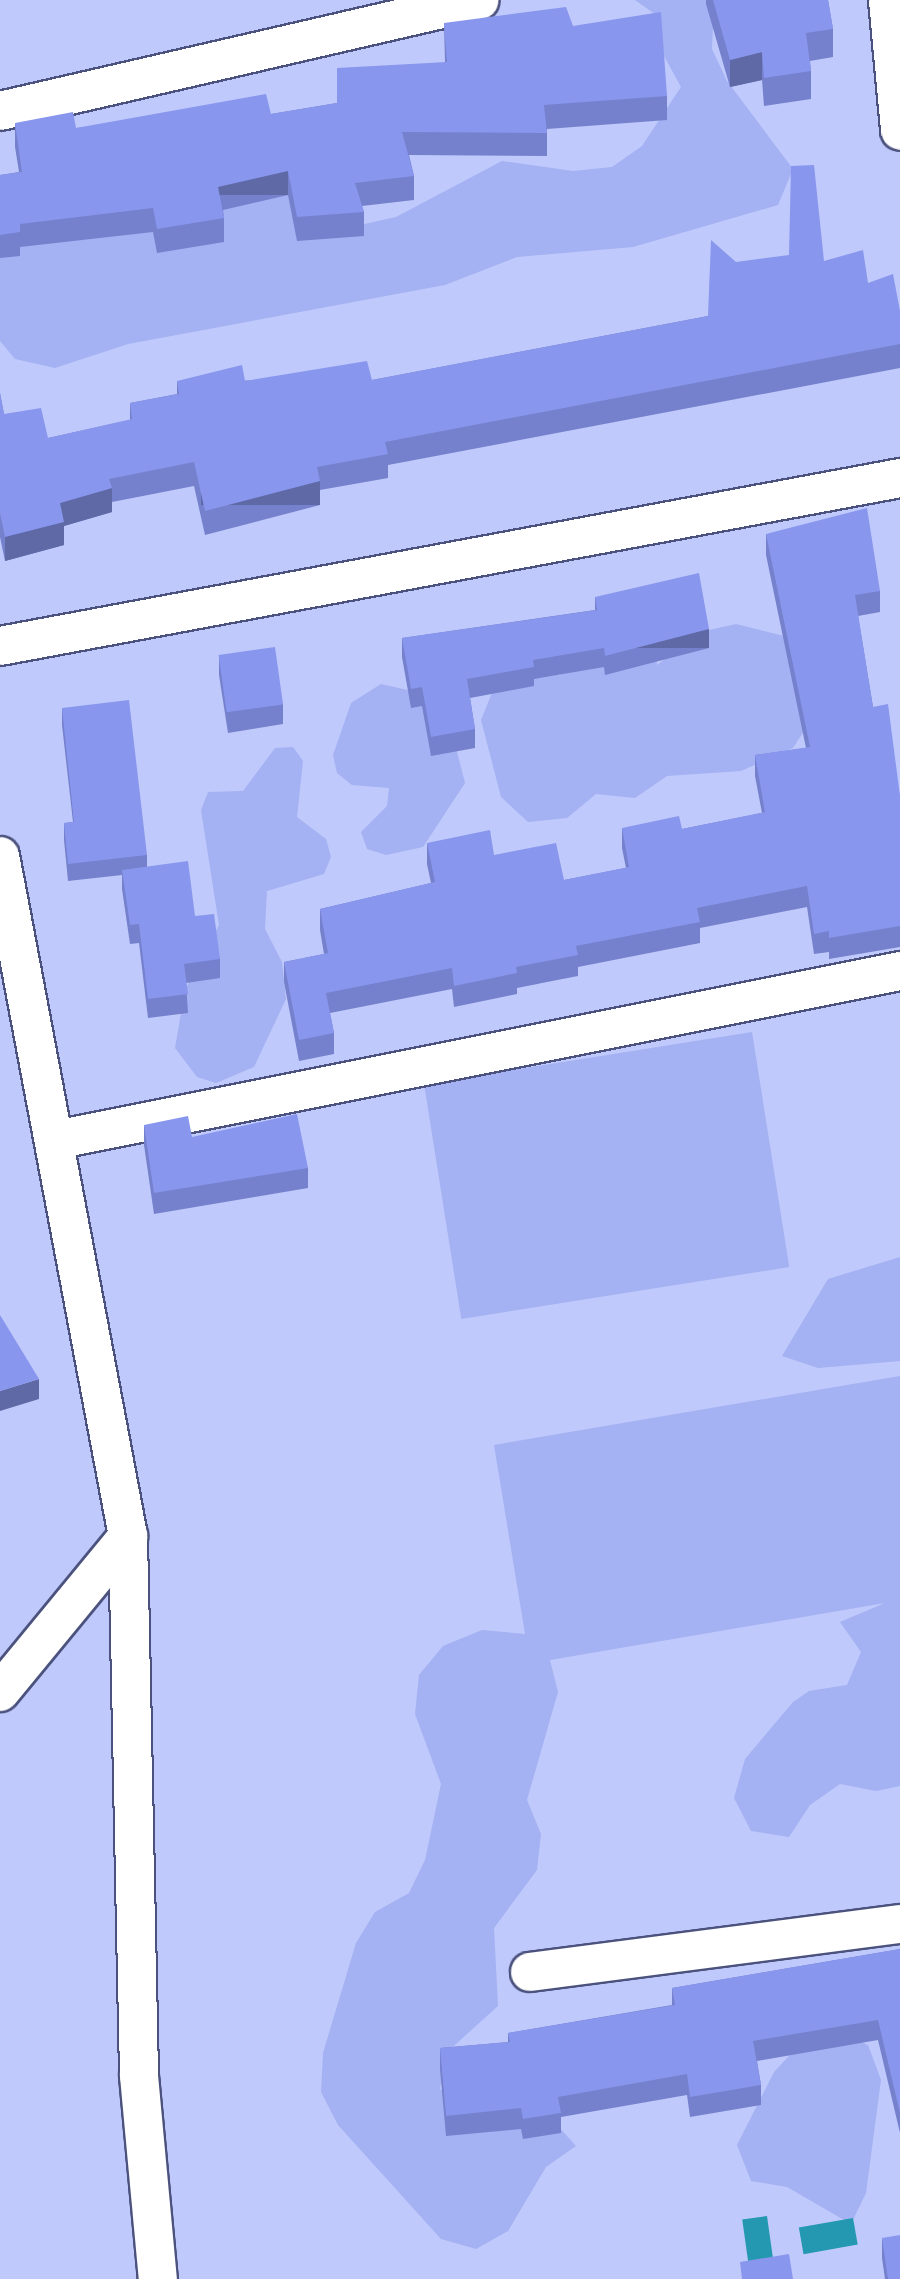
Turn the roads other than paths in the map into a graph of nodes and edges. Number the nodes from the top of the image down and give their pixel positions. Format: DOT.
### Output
graph roads {
  1 [pos="479,0"];
  2 [pos="888,0"];
  3 [pos="897,67"];
  4 [pos="0,111"];
  5 [pos="900,130"];
  6 [pos="900,478"];
  7 [pos="0,646"];
  8 [pos="0,856"];
  9 [pos="900,971"];
  10 [pos="55,1140"];
  11 [pos="128,1536"];
  12 [pos="0,1692"];
  13 [pos="900,1924"];
  14 [pos="530,1972"];
  15 [pos="158,2279"];
  1 -- 4 [label="street"];
  2 -- 3 [label="street"];
  3 -- 5 [label="street"];
  6 -- 7 [label="street"];
  8 -- 10 [label="street"];
  9 -- 10 [label="street"];
  10 -- 11 [label="street"];
  11 -- 12 [label="street"];
  11 -- 15 [label="street"];
  13 -- 14 [label="street"];
}
